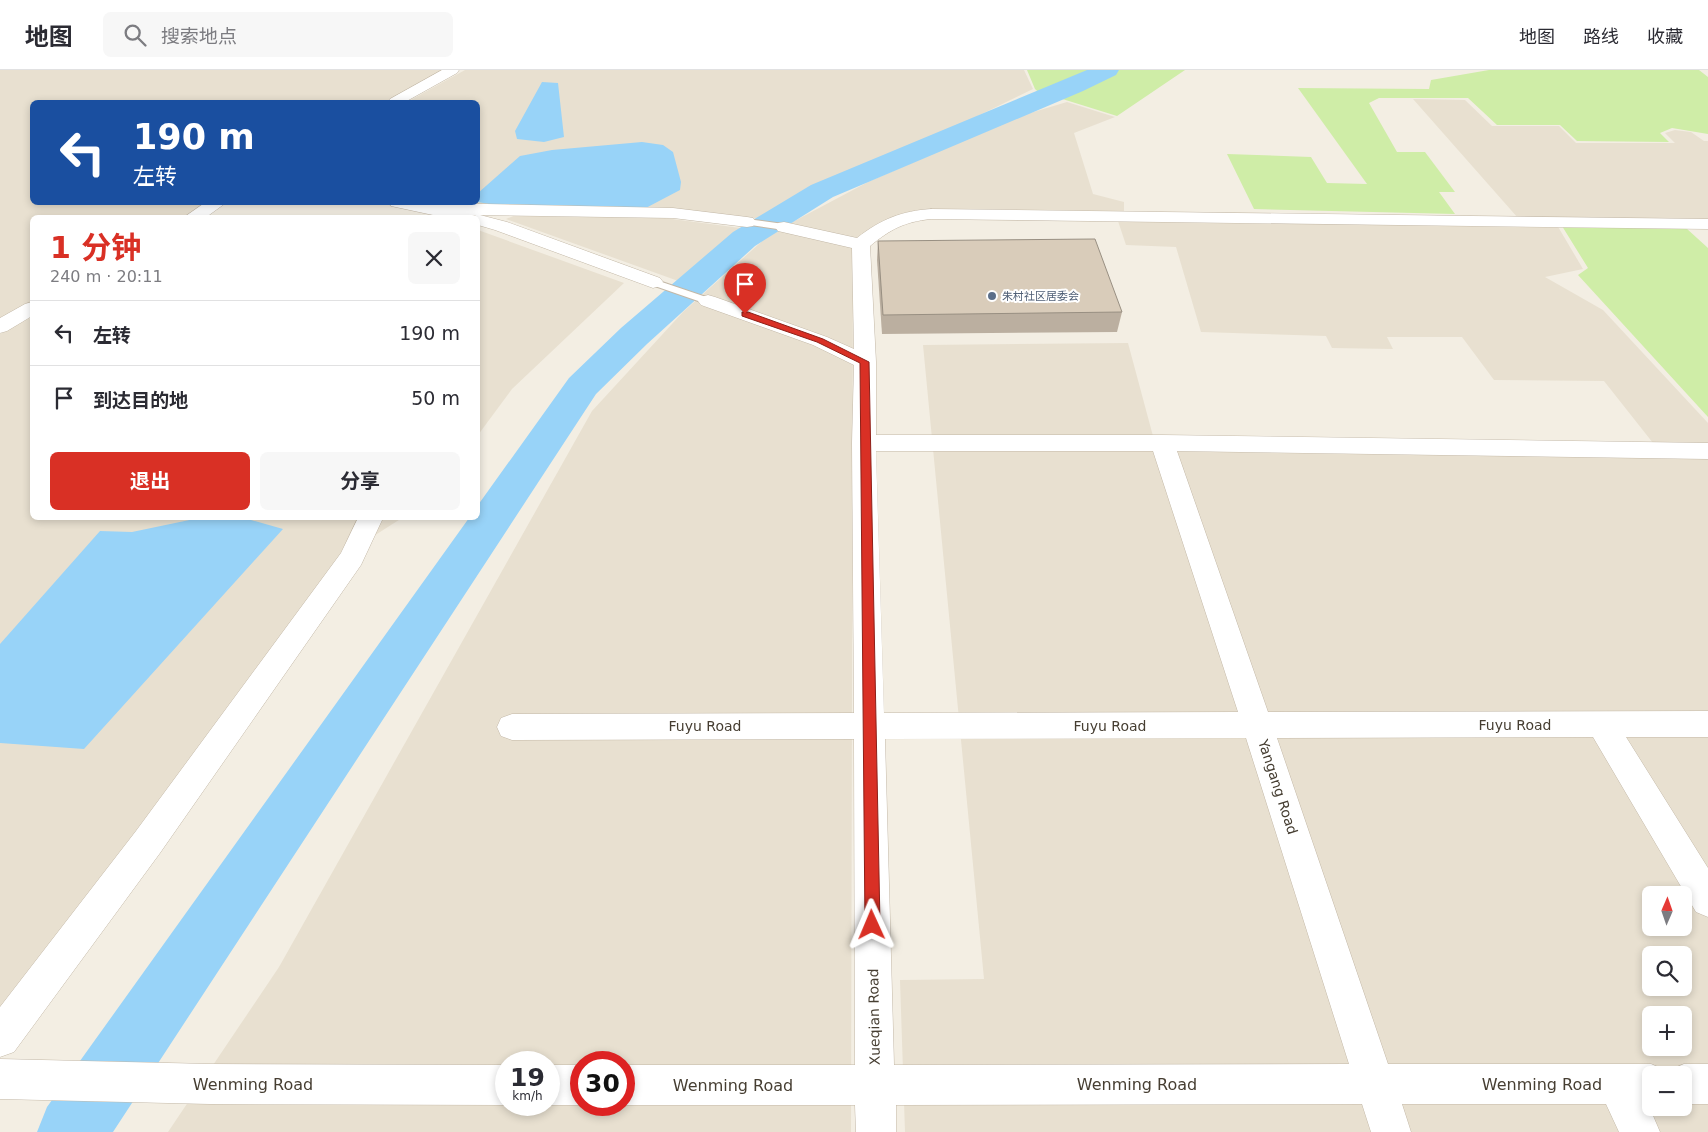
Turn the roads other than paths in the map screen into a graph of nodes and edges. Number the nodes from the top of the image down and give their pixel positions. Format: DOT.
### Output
graph roads {
  1 [pos="452,70"];
  2 [pos="399,100"];
  3 [pos="214,205"];
  4 [pos="413,205"];
  5 [pos="432,209"];
  6 [pos="197,215"];
  7 [pos="457,215"];
  8 [pos="480,221"];
  9 [pos="747,222"];
  10 [pos="1701,224"];
  11 [pos="784,227"];
  12 [pos="1708,237"];
  13 [pos="861,244"];
  14 [pos="653,282"];
  15 [pos="708,301"];
  16 [pos="30,309"];
  17 [pos="0,327"];
  18 [pos="865,362"];
  19 [pos="864,443"];
  20 [pos="1162,443"];
  21 [pos="1708,451"];
  22 [pos="370,520"];
  23 [pos="1708,724"];
  24 [pos="1602,725"];
  25 [pos="512,726"];
  26 [pos="869,726"];
  27 [pos="1258,726"];
  28 [pos="1708,900"];
  29 [pos="0,1038"];
  30 [pos="0,1078"];
  31 [pos="495,1084"];
  32 [pos="1634,1084"];
  33 [pos="1692,1084"];
  34 [pos="1708,1084"];
  35 [pos="635,1085"];
  36 [pos="875,1085"];
  37 [pos="1376,1085"];
  38 [pos="876,1132"];
  39 [pos="1391,1132"];
  40 [pos="1640,1132"];
  1 -- 2 [label="street"];
  3 -- 6 [label="street"];
  4 -- 5 [label="street"];
  5 -- 7 [label="street"];
  5 -- 9 [label="street"];
  8 -- 14 [label="street"];
  9 -- 11 [label="lane"];
  10 -- 12 [label="street"];
  10 -- 13 [label="street"];
  11 -- 13 [label="street"];
  13 -- 18 [label="street, Xueqian Road"];
  14 -- 15 [label="lane"];
  15 -- 18 [label="street"];
  16 -- 17 [label="street"];
  18 -- 19 [label="street, Xueqian Road"];
  19 -- 20 [label="street"];
  19 -- 26 [label="street, Xueqian Road"];
  20 -- 21 [label="street"];
  20 -- 27 [label="street, Yangang Road"];
  22 -- 29 [label="street"];
  23 -- 24 [label="street, Fuyu Road"];
  24 -- 27 [label="street, Fuyu Road"];
  24 -- 28 [label="street"];
  25 -- 26 [label="street, Fuyu Road"];
  26 -- 27 [label="street, Fuyu Road"];
  26 -- 36 [label="street, Xueqian Road"];
  27 -- 37 [label="street, Yangang Road"];
  30 -- 31 [label="street, Wenming Road"];
  32 -- 37 [label="street, Wenming Road"];
  32 -- 40 [label="street"];
  33 -- 34 [label="street"];
  35 -- 36 [label="street, Wenming Road"];
  36 -- 37 [label="street, Wenming Road"];
  36 -- 38 [label="street, Xueqian Road"];
  37 -- 39 [label="street, Yangang Road"];
}
